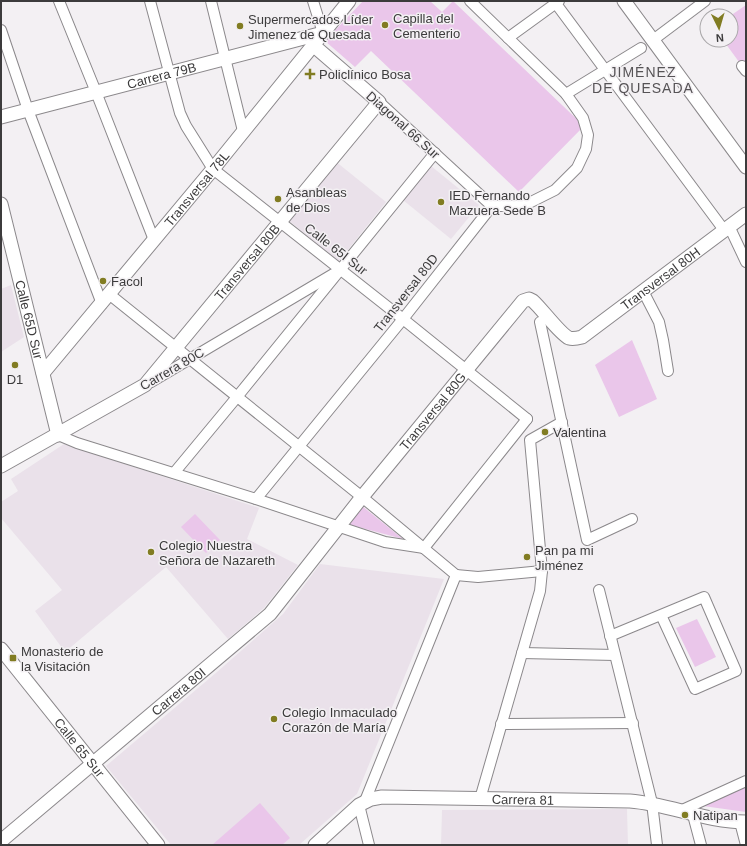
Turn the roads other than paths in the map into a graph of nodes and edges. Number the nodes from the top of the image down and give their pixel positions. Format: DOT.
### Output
graph roads {
  1 [pos="59,1"];
  2 [pos="150,1"];
  3 [pos="211,1"];
  4 [pos="313,1"];
  5 [pos="348,1"];
  6 [pos="470,1"];
  7 [pos="624,1"];
  8 [pos="705,1"];
  9 [pos="556,2"];
  10 [pos="1,30"];
  11 [pos="323,33"];
  12 [pos="508,38"];
  13 [pos="653,40"];
  14 [pos="313,45"];
  15 [pos="641,48"];
  16 [pos="225,58"];
  17 [pos="605,70"];
  18 [pos="168,73"];
  19 [pos="96,92"];
  20 [pos="566,94"];
  21 [pos="379,102"];
  22 [pos="28,110"];
  23 [pos="1,117"];
  24 [pos="243,131"];
  25 [pos="434,153"];
  26 [pos="746,167"];
  27 [pos="213,169"];
  28 [pos="1,204"];
  29 [pos="492,206"];
  30 [pos="746,214"];
  31 [pos="280,222"];
  32 [pos="727,228"];
  33 [pos="154,240"];
  34 [pos="746,262"];
  35 [pos="341,269"];
  36 [pos="643,291"];
  37 [pos="105,299"];
  38 [pos="529,299"];
  39 [pos="403,319"];
  40 [pos="540,322"];
  41 [pos="176,348"];
  42 [pos="190,359"];
  43 [pos="467,370"];
  44 [pos="668,370"];
  45 [pos="43,374"];
  46 [pos="146,385"];
  47 [pos="237,397"];
  48 [pos="527,419"];
  49 [pos="562,422"];
  50 [pos="58,435"];
  51 [pos="530,440"];
  52 [pos="300,447"];
  53 [pos="1,466"];
  54 [pos="174,473"];
  55 [pos="362,497"];
  56 [pos="256,499"];
  57 [pos="632,519"];
  58 [pos="339,526"];
  59 [pos="424,548"];
  60 [pos="542,571"];
  61 [pos="456,575"];
  62 [pos="599,590"];
  63 [pos="661,615"];
  64 [pos="610,636"];
  65 [pos="1,649"];
  66 [pos="522,653"];
  67 [pos="615,655"];
  68 [pos="633,723"];
  69 [pos="501,724"];
  70 [pos="93,763"];
  71 [pos="746,781"];
  72 [pos="480,799"];
  73 [pos="362,803"];
  74 [pos="652,803"];
  75 [pos="680,812"];
  76 [pos="693,815"];
  77 [pos="743,822"];
  78 [pos="1,841"];
  79 [pos="154,844"];
  80 [pos="315,845"];
  81 [pos="369,845"];
  82 [pos="657,845"];
  83 [pos="701,845"];
  84 [pos="746,845"];
  1 -- 19 [label="street"];
  2 -- 18 [label="street, Calle 65I Sur"];
  3 -- 16 [label="street"];
  4 -- 11 [label="street"];
  5 -- 11 [label="street, Transversal 78L"];
  6 -- 12 [label="street"];
  7 -- 13 [label="street"];
  8 -- 13 [label="street"];
  9 -- 12 [label="street"];
  9 -- 17 [label="street"];
  10 -- 22 [label="street"];
  11 -- 14 [label="street, Transversal 78L"];
  11 -- 16 [label="street, Carrera 79B"];
  12 -- 20 [label="street"];
  13 -- 26 [label="street"];
  14 -- 21 [label="street, Diagonal 66 Sur"];
  14 -- 24 [label="street, Transversal 78L"];
  15 -- 17 [label="street"];
  16 -- 18 [label="street, Carrera 79B"];
  16 -- 24 [label="street"];
  17 -- 20 [label="street"];
  17 -- 32 [label="street"];
  18 -- 19 [label="street, Carrera 79B"];
  18 -- 27 [label="street, Calle 65I Sur"];
  19 -- 22 [label="street, Carrera 79B"];
  19 -- 33 [label="street"];
  20 -- 29 [label="street"];
  21 -- 25 [label="street, Diagonal 66 Sur"];
  21 -- 31 [label="street, Transversal 80B"];
  22 -- 23 [label="street, Carrera 79B"];
  22 -- 37 [label="street"];
  24 -- 27 [label="street, Transversal 78L"];
  25 -- 29 [label="street, Diagonal 66 Sur"];
  25 -- 35 [label="street"];
  27 -- 31 [label="street, Calle 65I Sur"];
  27 -- 33 [label="street, Transversal 78L"];
  28 -- 45 [label="street, Calle 65D Sur"];
  29 -- 39 [label="street, Transversal 80D"];
  30 -- 32 [label="street, Transversal 80H"];
  31 -- 35 [label="street, Calle 65I Sur"];
  31 -- 41 [label="street, Transversal 80B"];
  32 -- 34 [label="street"];
  32 -- 36 [label="street, Transversal 80H"];
  33 -- 37 [label="street, Transversal 78L"];
  35 -- 39 [label="street, Calle 65I Sur"];
  35 -- 42 [label="street, Carrera 80C"];
  35 -- 47 [label="street"];
  36 -- 38 [label="street, Transversal 80H"];
  36 -- 44 [label="street"];
  37 -- 41 [label="street"];
  37 -- 45 [label="street, Transversal 78L"];
  38 -- 43 [label="street, Transversal 80G"];
  39 -- 43 [label="street, Calle 65I Sur"];
  39 -- 52 [label="street, Transversal 80D"];
  40 -- 49 [label="street"];
  41 -- 42 [label="street"];
  41 -- 46 [label="street, Transversal 80B"];
  42 -- 46 [label="street, Carrera 80C"];
  42 -- 47 [label="street"];
  43 -- 48 [label="street, Calle 65I Sur"];
  43 -- 55 [label="street, Transversal 80G"];
  45 -- 50 [label="street, Calle 65D Sur"];
  46 -- 50 [label="street, Carrera 80C"];
  47 -- 52 [label="street"];
  47 -- 54 [label="street"];
  48 -- 51 [label="street"];
  48 -- 59 [label="street"];
  49 -- 51 [label="street"];
  49 -- 57 [label="street"];
  50 -- 53 [label="street, Carrera 80C"];
  50 -- 54 [label="street"];
  51 -- 60 [label="street"];
  52 -- 55 [label="street"];
  52 -- 56 [label="street, Transversal 80D"];
  54 -- 56 [label="street"];
  55 -- 58 [label="street, Transversal 80G"];
  55 -- 59 [label="street"];
  56 -- 58 [label="street"];
  58 -- 59 [label="street"];
  58 -- 70 [label="street, Carrera 80I"];
  59 -- 61 [label="street"];
  60 -- 61 [label="street"];
  60 -- 66 [label="street"];
  61 -- 73 [label="street"];
  62 -- 64 [label="street"];
  63 -- 63 [label="street"];
  63 -- 64 [label="street"];
  64 -- 67 [label="street"];
  65 -- 70 [label="street, Calle 65 Sur"];
  66 -- 67 [label="street"];
  66 -- 69 [label="street"];
  67 -- 68 [label="street"];
  68 -- 69 [label="street"];
  68 -- 74 [label="street"];
  69 -- 72 [label="street"];
  70 -- 78 [label="street, Carrera 80I"];
  70 -- 79 [label="street, Calle 65 Sur"];
  71 -- 75 [label="street"];
  72 -- 73 [label="street, Carrera 81"];
  72 -- 74 [label="street, Carrera 81"];
  73 -- 80 [label="street"];
  73 -- 81 [label="street"];
  74 -- 75 [label="street, Carrera 81"];
  74 -- 82 [label="street"];
  75 -- 76 [label="street, Carrera 81"];
  76 -- 77 [label="street, Carrera 81"];
  76 -- 83 [label="street"];
  77 -- 84 [label="street"];
}
